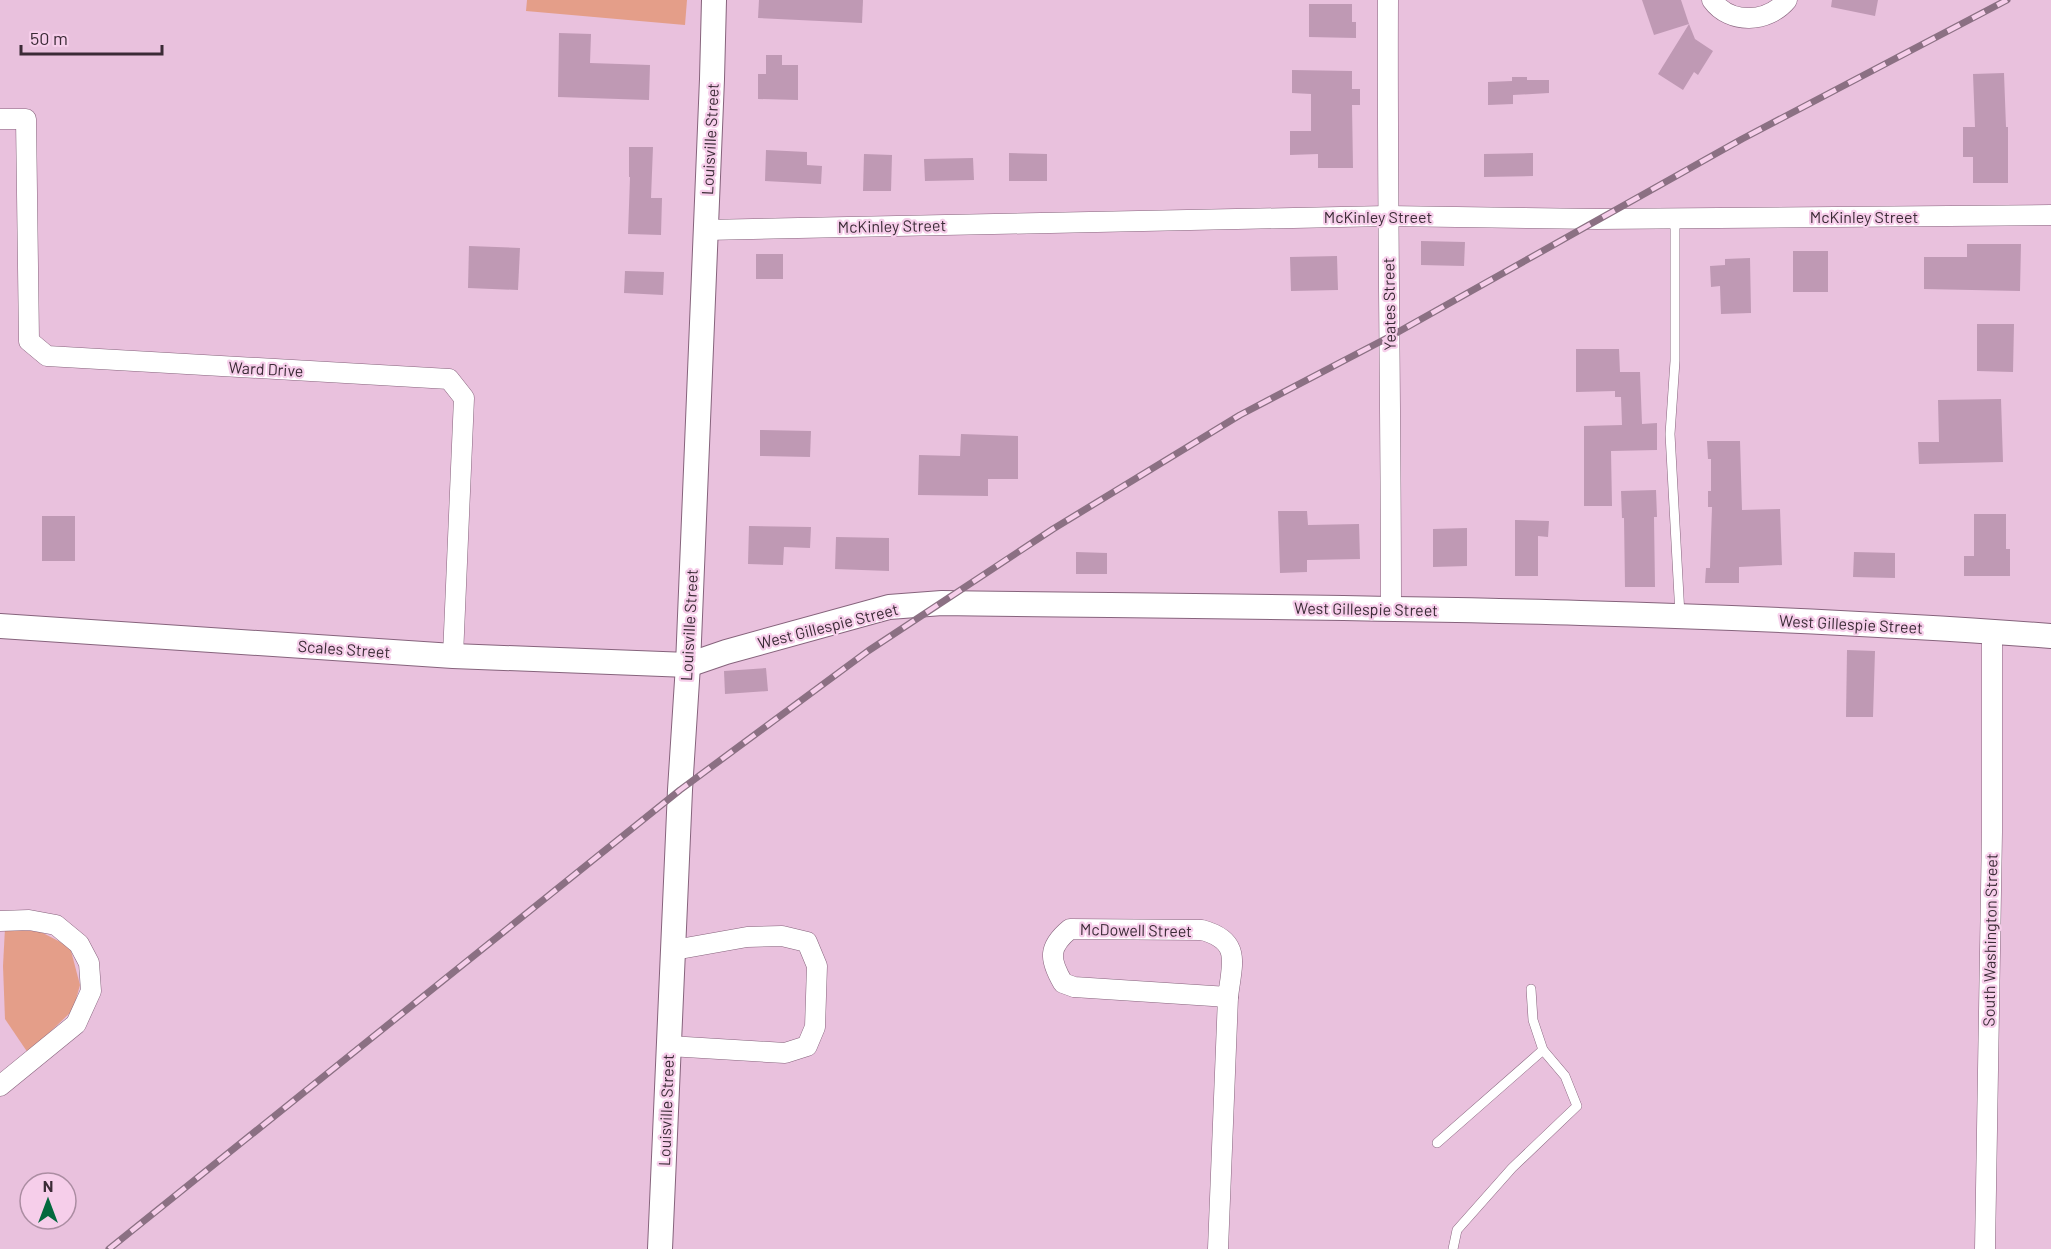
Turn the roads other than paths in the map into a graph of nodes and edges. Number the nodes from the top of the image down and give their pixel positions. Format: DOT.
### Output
graph roads {
  1 [pos="714,0"];
  2 [pos="1388,0"];
  3 [pos="1712,0"];
  4 [pos="1786,0"];
  5 [pos="0,119"];
  6 [pos="2051,215"];
  7 [pos="1387,216"];
  8 [pos="1675,218"];
  9 [pos="706,230"];
  10 [pos="1390,609"];
  11 [pos="1680,615"];
  12 [pos="0,626"];
  13 [pos="1992,632"];
  14 [pos="2051,636"];
  15 [pos="453,656"];
  16 [pos="688,665"];
  17 [pos="0,921"];
  18 [pos="674,950"];
  19 [pos="1531,989"];
  20 [pos="1228,997"];
  21 [pos="669,1046"];
  22 [pos="1543,1050"];
  23 [pos="0,1086"];
  24 [pos="1437,1143"];
  25 [pos="660,1249"];
  26 [pos="1218,1249"];
  27 [pos="1453,1249"];
  28 [pos="1985,1249"];
  1 -- 9 [label="street, Louisville Street"];
  2 -- 7 [label="street, Yeates Street"];
  3 -- 4 [label="street"];
  5 -- 15 [label="street, Ward Drive"];
  6 -- 8 [label="street, McKinley Street"];
  7 -- 8 [label="street, McKinley Street"];
  7 -- 9 [label="street, McKinley Street"];
  7 -- 10 [label="street, Yeates Street"];
  8 -- 11 [label="lane"];
  9 -- 16 [label="street, Louisville Street"];
  10 -- 11 [label="street, West Gillespie Street"];
  10 -- 16 [label="street, West Gillespie Street"];
  11 -- 13 [label="street, West Gillespie Street"];
  12 -- 15 [label="street, Scales Street"];
  13 -- 14 [label="street, West Gillespie Street"];
  13 -- 28 [label="street, South Washington Street"];
  15 -- 16 [label="street, Scales Street"];
  16 -- 18 [label="street, Louisville Street"];
  17 -- 23 [label="street"];
  18 -- 21 [label="street, Louisville Street"];
  18 -- 21 [label="street"];
  19 -- 22 [label="lane"];
  20 -- 20 [label="street, McDowell Street"];
  20 -- 26 [label="street, McDowell Street"];
  21 -- 25 [label="street, Louisville Street"];
  22 -- 24 [label="lane"];
  22 -- 27 [label="lane"];
}
